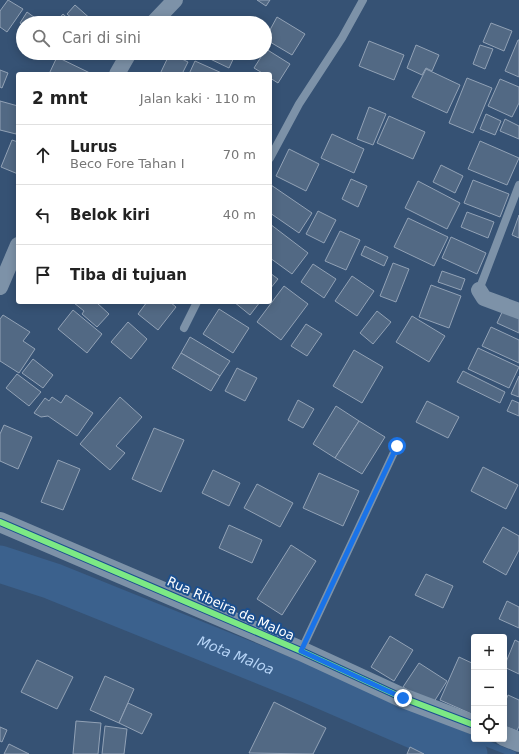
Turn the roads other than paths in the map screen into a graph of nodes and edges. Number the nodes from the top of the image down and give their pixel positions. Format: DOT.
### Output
graph roads {
  1 [pos="175,0"];
  2 [pos="363,0"];
  3 [pos="160,16"];
  4 [pos="125,60"];
  5 [pos="118,72"];
  6 [pos="272,154"];
  7 [pos="519,185"];
  8 [pos="16,249"];
  9 [pos="0,287"];
  10 [pos="479,290"];
  11 [pos="196,304"];
  12 [pos="519,311"];
  13 [pos="184,328"];
  14 [pos="397,446"];
  15 [pos="0,522"];
  16 [pos="301,651"];
  17 [pos="471,724"];
  18 [pos="507,737"];
  19 [pos="519,742"];
  1 -- 3 [label="street"];
  2 -- 6 [label="lane"];
  4 -- 5 [label="street"];
  7 -- 10 [label="lane"];
  8 -- 9 [label="street"];
  10 -- 12 [label="street"];
  11 -- 13 [label="lane"];
  14 -- 16 [label="lane"];
  15 -- 16 [label="street, Rua Ribeira de Maloa"];
  16 -- 17 [label="street, Rua Ribeira de Maloa"];
  18 -- 19 [label="street"];
}
